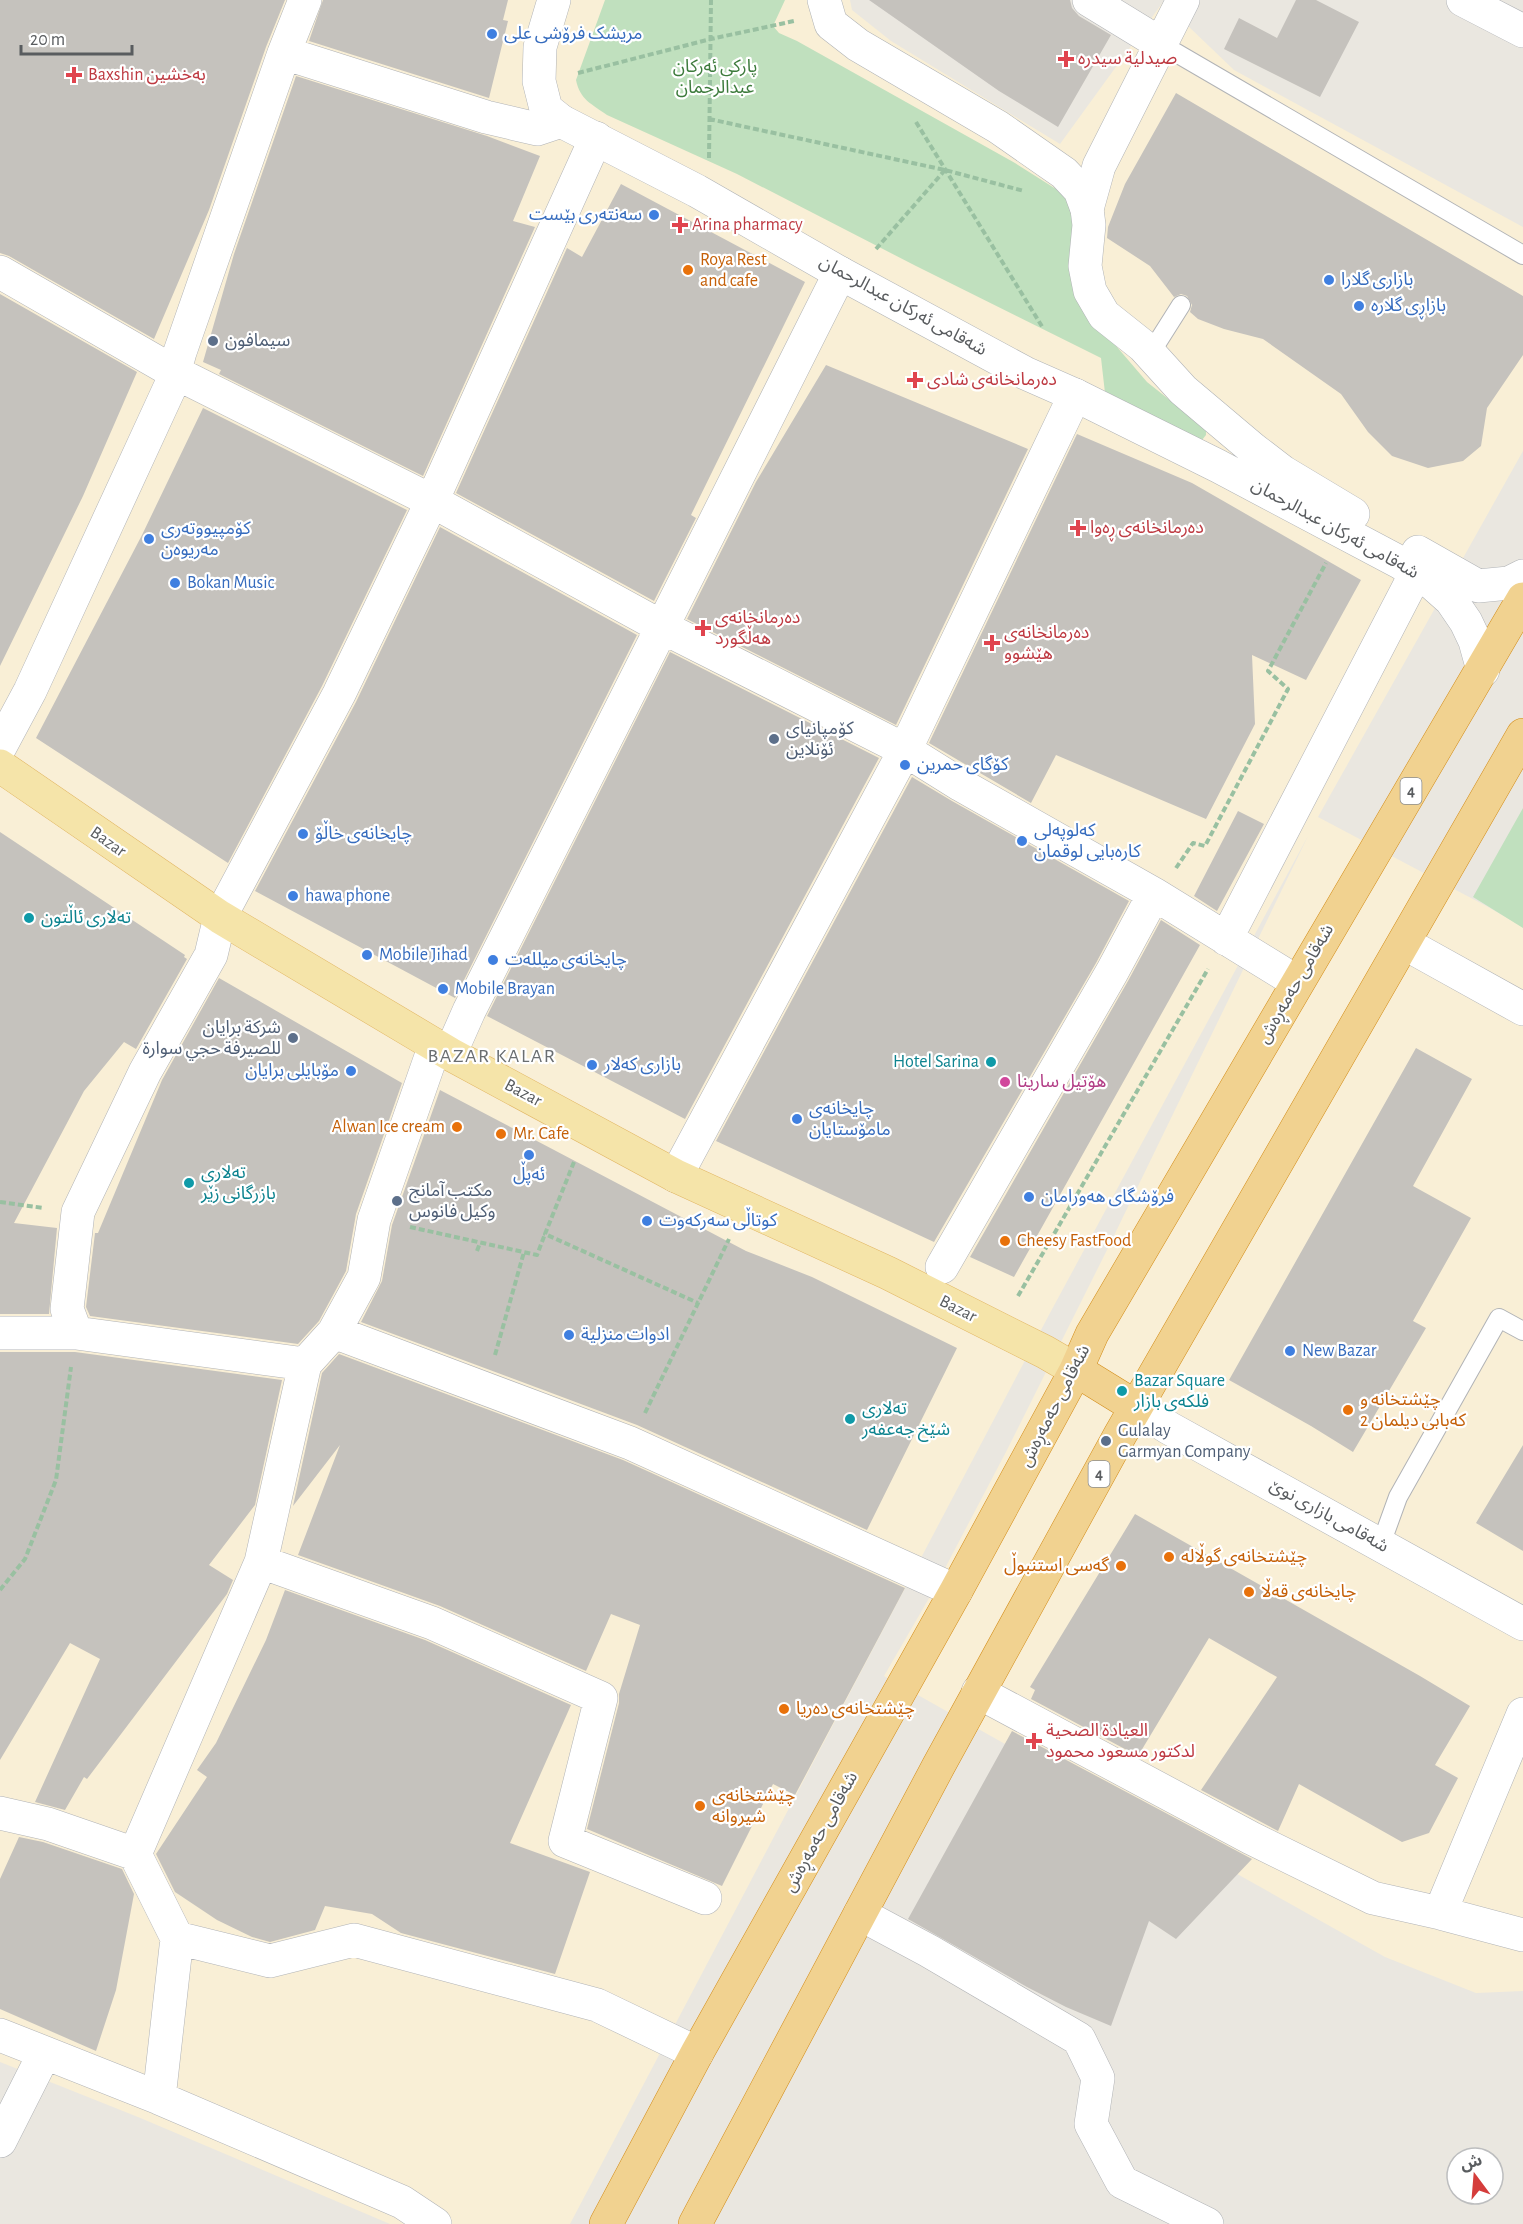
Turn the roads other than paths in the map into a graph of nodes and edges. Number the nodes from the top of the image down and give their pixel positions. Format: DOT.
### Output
graph roads {
  1 [pos="305,0"];
  2 [pos="554,0"];
  3 [pos="1089,0"];
  4 [pos="1183,0"];
  5 [pos="1463,0"];
  6 [pos="825,7"];
  7 [pos="1523,31"];
  8 [pos="1161,44"];
  9 [pos="284,53"];
  10 [pos="561,121"];
  11 [pos="596,138"];
  12 [pos="1087,209"];
  13 [pos="1523,255"];
  14 [pos="0,272"];
  15 [pos="840,273"];
  16 [pos="1181,305"];
  17 [pos="1150,354"];
  18 [pos="174,372"];
  19 [pos="1075,395"];
  20 [pos="1230,430"];
  21 [pos="1218,466"];
  22 [pos="432,501"];
  23 [pos="1416,573"];
  24 [pos="1523,576"];
  25 [pos="1523,598"];
  26 [pos="662,627"];
  27 [pos="1482,670"];
  28 [pos="1523,735"];
  29 [pos="0,747"];
  30 [pos="905,750"];
  31 [pos="0,766"];
  32 [pos="1154,894"];
  33 [pos="220,917"];
  34 [pos="1226,939"];
  35 [pos="1404,943"];
  36 [pos="1297,982"];
  37 [pos="1523,1009"];
  38 [pos="442,1049"];
  39 [pos="676,1176"];
  40 [pos="942,1267"];
  41 [pos="1523,1331"];
  42 [pos="334,1332"];
  43 [pos="0,1333"];
  44 [pos="76,1333"];
  45 [pos="305,1364"];
  46 [pos="1076,1370"];
  47 [pos="1136,1407"];
  48 [pos="1380,1544"];
  49 [pos="261,1562"];
  50 [pos="956,1591"];
  51 [pos="1523,1624"];
  52 [pos="978,1692"];
  53 [pos="1523,1714"];
  54 [pos="0,1813"];
  55 [pos="135,1854"];
  56 [pos="705,1898"];
  57 [pos="1440,1913"];
  58 [pos="860,1914"];
  59 [pos="1523,1935"];
  60 [pos="177,1938"];
  61 [pos="0,2035"];
  62 [pos="697,2053"];
  63 [pos="44,2054"];
  64 [pos="159,2098"];
  65 [pos="0,2141"];
  66 [pos="435,2224"];
  67 [pos="606,2224"];
  68 [pos="695,2224"];
  69 [pos="1207,2224"];
  1 -- 9 [label="street"];
  2 -- 10 [label="street, شەقامی ئەرکان عبدالرحمان"];
  3 -- 8 [label="street"];
  4 -- 8 [label="street"];
  5 -- 7 [label="street"];
  6 -- 12 [label="street, شەقامی ئەرکان عبدالرحمان"];
  8 -- 12 [label="street"];
  8 -- 13 [label="lane"];
  9 -- 10 [label="street"];
  9 -- 18 [label="street"];
  10 -- 11 [label="street, شەقامی ئەرکان عبدالرحمان"];
  11 -- 15 [label="street, شەقامی ئەرکان عبدالرحمان"];
  11 -- 22 [label="street"];
  12 -- 17 [label="street, شەقامی ئەرکان عبدالرحمان"];
  14 -- 18 [label="street"];
  15 -- 19 [label="street, شەقامی ئەرکان عبدالرحمان"];
  15 -- 26 [label="street"];
  16 -- 17 [label="lane"];
  17 -- 20 [label="street, شەقامی ئەرکان عبدالرحمان"];
  18 -- 22 [label="street"];
  18 -- 29 [label="street"];
  19 -- 21 [label="street, شەقامی ئەرکان عبدالرحمان"];
  19 -- 30 [label="street"];
  20 -- 21 [label="street"];
  20 -- 24 [label="street, شەقامی ئەرکان عبدالرحمان"];
  21 -- 23 [label="street, شەقامی ئەرکان عبدالرحمان"];
  22 -- 26 [label="street"];
  22 -- 33 [label="street"];
  23 -- 27 [label="street, شەقامی ئەرکان عبدالرحمان"];
  23 -- 34 [label="street"];
  25 -- 27 [label="highway, شەقامی حەمەڕەش / 4"];
  26 -- 30 [label="street"];
  26 -- 38 [label="street"];
  27 -- 36 [label="highway, شەقامی حەمەڕەش / 4"];
  28 -- 35 [label="highway, 4"];
  30 -- 32 [label="street"];
  30 -- 39 [label="street"];
  31 -- 33 [label="main road, Bazar"];
  32 -- 34 [label="street"];
  32 -- 40 [label="street"];
  33 -- 38 [label="main road, Bazar"];
  33 -- 44 [label="street"];
  34 -- 36 [label="street"];
  35 -- 37 [label="street"];
  35 -- 47 [label="highway, 4"];
  36 -- 46 [label="highway, شەقامی حەمەڕەش / 4"];
  38 -- 39 [label="main road, Bazar"];
  38 -- 42 [label="street"];
  39 -- 46 [label="main road, Bazar"];
  41 -- 48 [label="lane"];
  42 -- 45 [label="street"];
  42 -- 50 [label="street"];
  43 -- 44 [label="street"];
  44 -- 45 [label="street"];
  45 -- 49 [label="street"];
  46 -- 47 [label="highway"];
  46 -- 50 [label="highway, شەقامی حەمەڕەش / 4"];
  47 -- 48 [label="street, شەقامی بازاری نوێ"];
  47 -- 52 [label="highway, 4"];
  48 -- 51 [label="street, شەقامی بازاری نوێ"];
  49 -- 55 [label="street"];
  49 -- 56 [label="street"];
  50 -- 62 [label="highway, شەقامی حەمەڕەش / 4"];
  52 -- 57 [label="street"];
  52 -- 58 [label="highway, 4"];
  53 -- 57 [label="street"];
  54 -- 55 [label="street"];
  55 -- 60 [label="street"];
  57 -- 59 [label="street"];
  58 -- 68 [label="highway, 4"];
  58 -- 69 [label="street"];
  60 -- 62 [label="street"];
  60 -- 64 [label="street"];
  61 -- 63 [label="street"];
  62 -- 67 [label="highway, شەقامی حەمەڕەش / 4"];
  63 -- 64 [label="street"];
  63 -- 65 [label="street"];
  64 -- 66 [label="street"];
}
